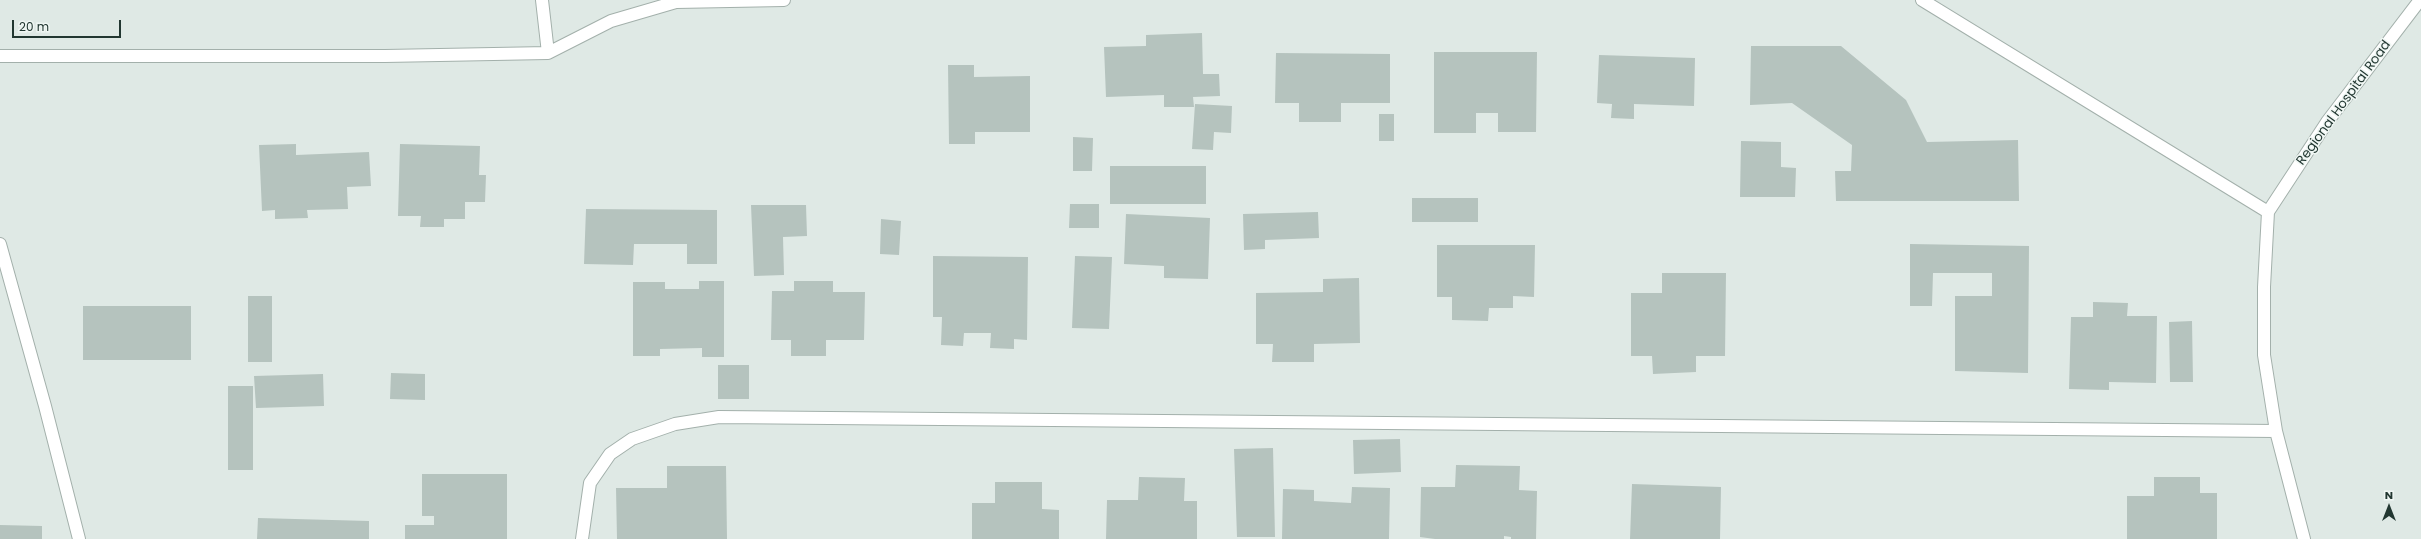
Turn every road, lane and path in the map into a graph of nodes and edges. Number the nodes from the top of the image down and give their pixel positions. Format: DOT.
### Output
graph roads {
  1 [pos="542,0"];
  2 [pos="784,0"];
  3 [pos="1922,0"];
  4 [pos="2420,0"];
  5 [pos="548,53"];
  6 [pos="0,56"];
  7 [pos="2268,212"];
  8 [pos="0,244"];
  9 [pos="2276,431"];
  10 [pos="79,539"];
  11 [pos="582,539"];
  12 [pos="2304,539"];
  1 -- 5 [label="street"];
  2 -- 5 [label="street"];
  3 -- 7 [label="street"];
  4 -- 7 [label="street, Regional Hospital Road"];
  5 -- 6 [label="street"];
  7 -- 9 [label="street, Regional Hospital Road"];
  8 -- 10 [label="street"];
  9 -- 11 [label="street"];
  9 -- 12 [label="street, Regional Hospital Road"];
}
